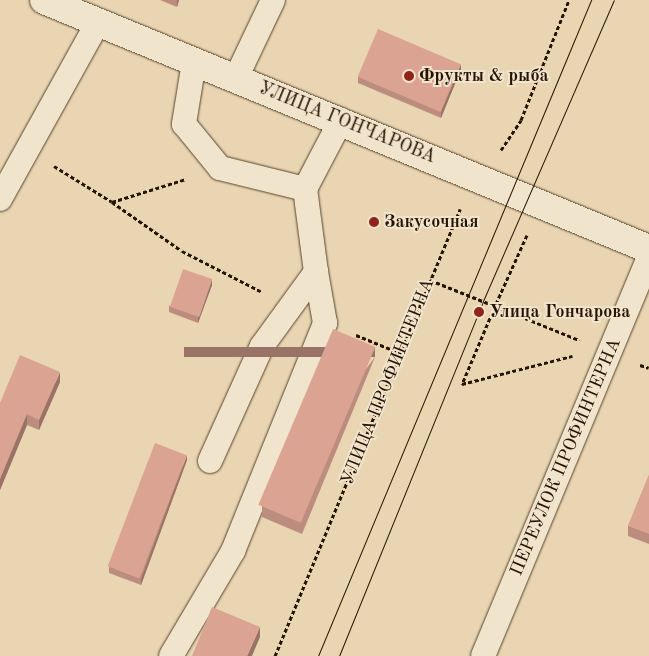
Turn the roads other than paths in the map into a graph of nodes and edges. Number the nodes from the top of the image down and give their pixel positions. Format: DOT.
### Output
graph roads {
  1 [pos="44,0"];
  2 [pos="273,0"];
  3 [pos="98,22"];
  4 [pos="194,62"];
  5 [pos="236,78"];
  6 [pos="342,120"];
  7 [pos="305,189"];
  8 [pos="0,199"];
  9 [pos="649,249"];
  10 [pos="649,257"];
  11 [pos="316,272"];
  12 [pos="210,461"];
  13 [pos="171,656"];
  14 [pos="482,656"];
  1 -- 3 [label="street, УЛИЦА ГОНЧАРОВА"];
  2 -- 5 [label="lane"];
  3 -- 4 [label="street, УЛИЦА ГОНЧАРОВА"];
  3 -- 8 [label="lane"];
  4 -- 5 [label="street, УЛИЦА ГОНЧАРОВА"];
  4 -- 7 [label="lane"];
  5 -- 6 [label="street, УЛИЦА ГОНЧАРОВА"];
  6 -- 7 [label="lane"];
  6 -- 9 [label="street, УЛИЦА ГОНЧАРОВА"];
  7 -- 11 [label="lane"];
  10 -- 14 [label="lane, ПЕРЕУЛОК ПРОФИНТЕРНА"];
  11 -- 12 [label="lane"];
  11 -- 13 [label="lane"];
}
